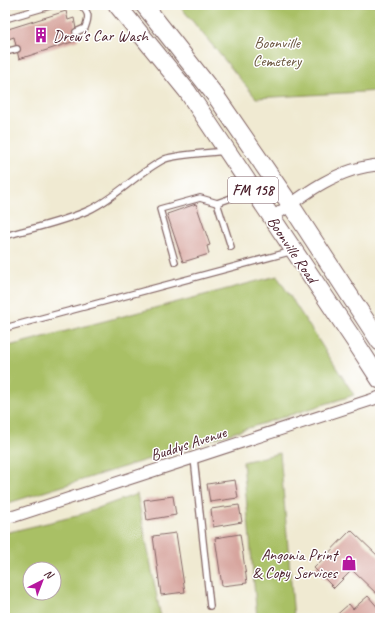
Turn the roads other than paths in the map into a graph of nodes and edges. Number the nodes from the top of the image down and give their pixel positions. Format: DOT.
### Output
graph roads {
  1 [pos="53,5"];
  2 [pos="80,5"];
  3 [pos="117,5"];
  4 [pos="144,5"];
  5 [pos="5,19"];
  6 [pos="76,32"];
  7 [pos="17,49"];
  8 [pos="5,52"];
  9 [pos="227,151"];
  10 [pos="380,165"];
  11 [pos="253,190"];
  12 [pos="217,203"];
  13 [pos="290,204"];
  14 [pos="272,218"];
  15 [pos="5,236"];
  16 [pos="231,247"];
  17 [pos="294,250"];
  18 [pos="176,262"];
  19 [pos="5,328"];
  20 [pos="380,342"];
  21 [pos="380,380"];
  22 [pos="380,397"];
  23 [pos="194,458"];
  24 [pos="5,517"];
  25 [pos="210,606"];
  1 -- 5 [label="lane"];
  2 -- 6 [label="lane"];
  3 -- 9 [label="main road, Boonville Road / FM 158"];
  4 -- 13 [label="main road, Boonville Road / FM 158"];
  7 -- 8 [label="lane"];
  9 -- 11 [label="main road, Boonville Road / FM 158"];
  9 -- 15 [label="lane"];
  10 -- 13 [label="street"];
  11 -- 12 [label="lane"];
  11 -- 14 [label="main road, Boonville Road / FM 158"];
  12 -- 16 [label="lane"];
  12 -- 18 [label="lane"];
  13 -- 14 [label="street"];
  13 -- 20 [label="main road, Boonville Road / FM 158"];
  14 -- 17 [label="main road, Boonville Road / FM 158"];
  17 -- 19 [label="lane"];
  17 -- 21 [label="main road, Boonville Road / FM 158"];
  22 -- 23 [label="street, Buddys Avenue"];
  23 -- 24 [label="street, Buddys Avenue"];
  23 -- 25 [label="lane"];
}
